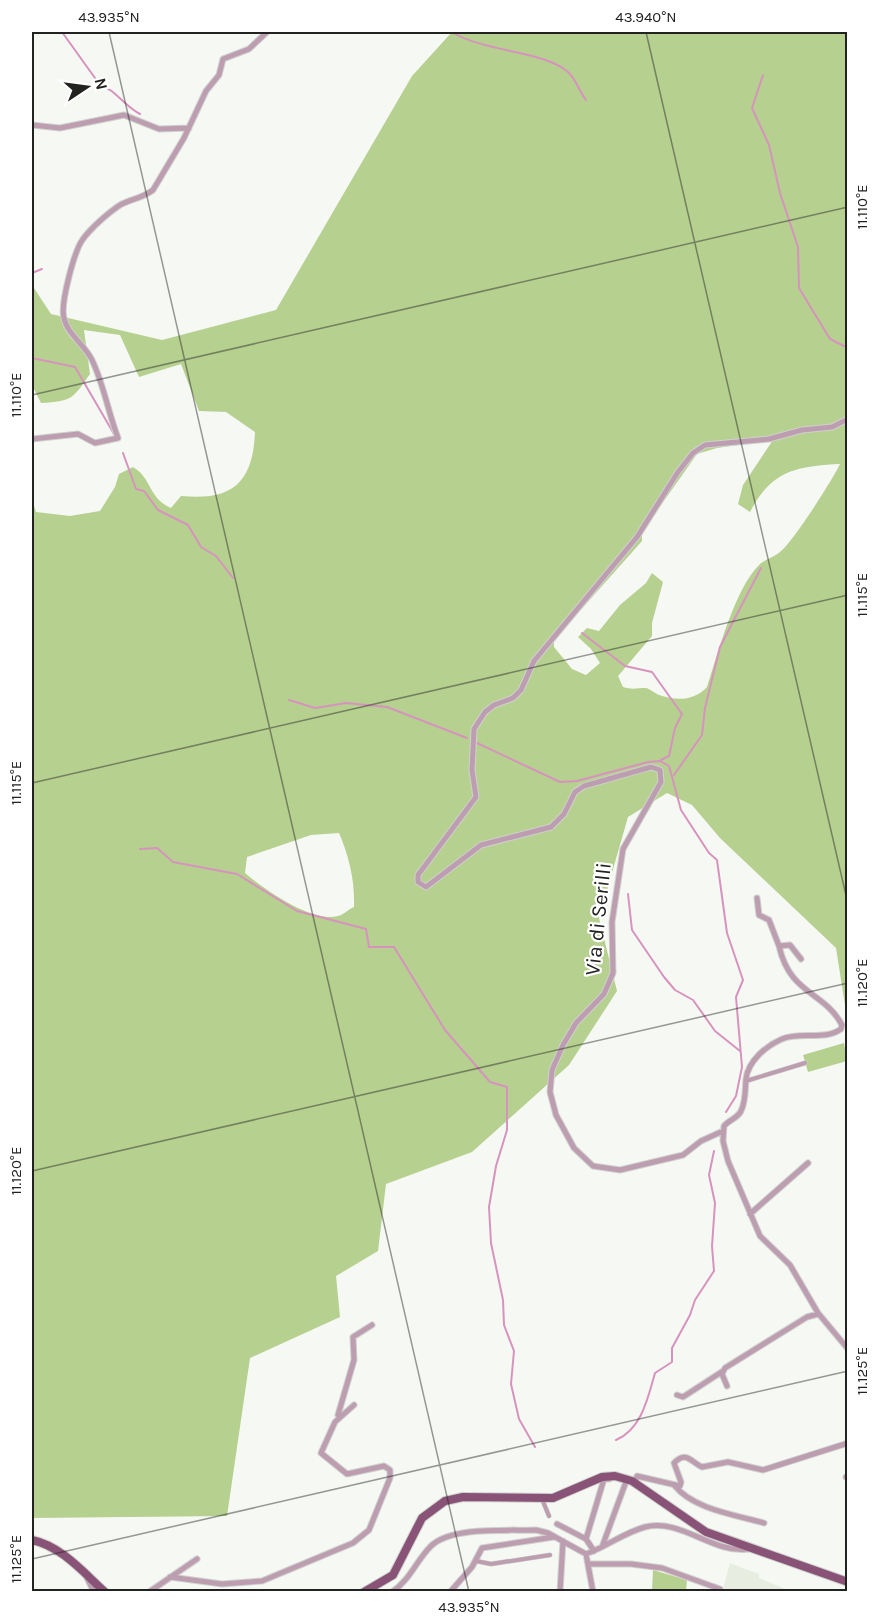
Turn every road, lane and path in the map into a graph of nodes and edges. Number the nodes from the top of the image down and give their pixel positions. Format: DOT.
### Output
graph roads {
  1 [pos="267,32"];
  2 [pos="32,125"];
  3 [pos="189,128"];
  4 [pos="847,420"];
  5 [pos="32,439"];
  6 [pos="757,898"];
  7 [pos="779,946"];
  8 [pos="801,959"];
  9 [pos="805,1063"];
  10 [pos="746,1081"];
  11 [pos="723,1131"];
  12 [pos="808,1163"];
  13 [pos="750,1214"];
  14 [pos="818,1314"];
  15 [pos="372,1326"];
  16 [pos="848,1349"];
  17 [pos="723,1371"];
  18 [pos="727,1386"];
  19 [pos="677,1395"];
  20 [pos="354,1406"];
  21 [pos="335,1422"];
  22 [pos="848,1443"];
  23 [pos="607,1476"];
  24 [pos="631,1481"];
  25 [pos="675,1486"];
  26 [pos="542,1499"];
  27 [pos="549,1516"];
  28 [pos="764,1523"];
  29 [pos="557,1524"];
  30 [pos="548,1535"];
  31 [pos="32,1540"];
  32 [pos="563,1541"];
  33 [pos="587,1542"];
  34 [pos="602,1547"];
  35 [pos="750,1548"];
  36 [pos="594,1551"];
  37 [pos="586,1554"];
  38 [pos="550,1555"];
  39 [pos="197,1559"];
  40 [pos="476,1561"];
  41 [pos="589,1566"];
  42 [pos="87,1576"];
  43 [pos="170,1577"];
  44 [pos="848,1582"];
  45 [pos="720,1589"];
  46 [pos="94,1592"];
  47 [pos="105,1592"];
  48 [pos="149,1592"];
  49 [pos="364,1592"];
  50 [pos="392,1592"];
  51 [pos="450,1592"];
  52 [pos="560,1592"];
  53 [pos="593,1592"];
  1 -- 3 [label="street"];
  2 -- 3 [label="street"];
  3 -- 5 [label="street"];
  4 -- 11 [label="street, Via di Serilli"];
  6 -- 7 [label="street"];
  7 -- 8 [label="street"];
  7 -- 10 [label="street"];
  9 -- 10 [label="street"];
  10 -- 11 [label="street"];
  11 -- 13 [label="street"];
  12 -- 13 [label="street"];
  13 -- 14 [label="street"];
  14 -- 16 [label="street"];
  14 -- 17 [label="street"];
  15 -- 21 [label="street"];
  17 -- 18 [label="street"];
  17 -- 19 [label="street"];
  20 -- 21 [label="street"];
  21 -- 43 [label="street"];
  22 -- 25 [label="street"];
  23 -- 24 [label="main road"];
  23 -- 26 [label="main road"];
  23 -- 33 [label="street"];
  24 -- 25 [label="street"];
  24 -- 34 [label="street"];
  24 -- 35 [label="main road"];
  25 -- 28 [label="street"];
  26 -- 27 [label="street"];
  26 -- 49 [label="main road"];
  29 -- 33 [label="street"];
  30 -- 32 [label="street"];
  30 -- 40 [label="street"];
  30 -- 50 [label="street"];
  31 -- 42 [label="main road"];
  32 -- 37 [label="street"];
  32 -- 52 [label="street"];
  33 -- 36 [label="street"];
  34 -- 35 [label="street"];
  34 -- 36 [label="street"];
  35 -- 44 [label="main road"];
  36 -- 37 [label="street"];
  37 -- 41 [label="street"];
  38 -- 40 [label="street"];
  39 -- 43 [label="street"];
  40 -- 51 [label="street"];
  41 -- 45 [label="street"];
  41 -- 53 [label="street"];
  42 -- 46 [label="street"];
  42 -- 47 [label="main road"];
  43 -- 48 [label="street"];
}
